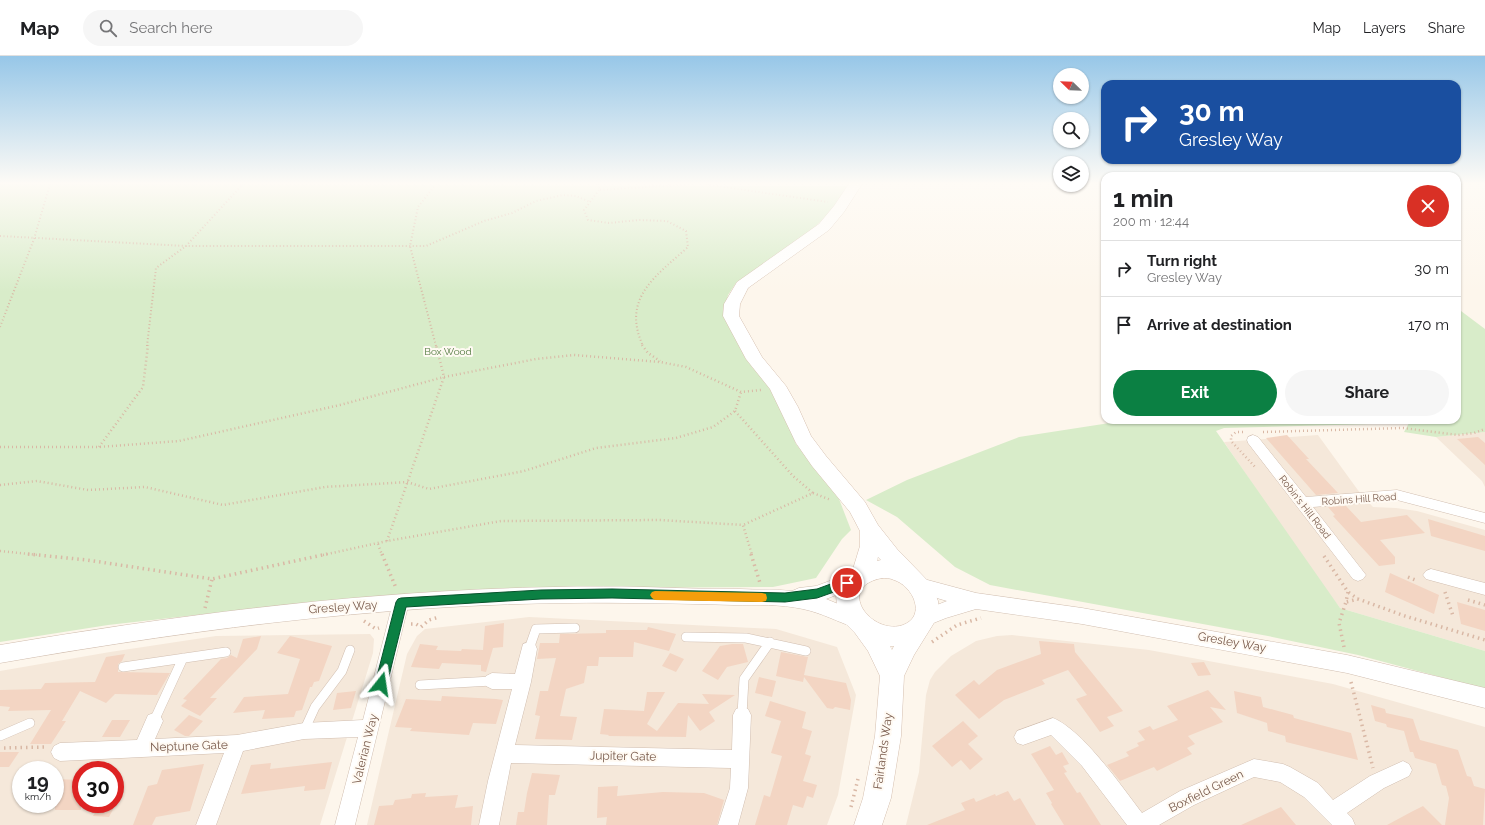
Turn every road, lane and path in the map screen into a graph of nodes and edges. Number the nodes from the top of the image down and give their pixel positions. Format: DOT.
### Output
graph roads {
  1 [pos="40,220"];
  2 [pos="210,220"];
  3 [pos="415,220"];
  4 [pos="491,220"];
  5 [pos="588,220"];
  6 [pos="830,220"];
  7 [pos="0,236"];
  8 [pos="34,239"];
  9 [pos="186,246"];
  10 [pos="410,246"];
  11 [pos="0,327"];
  12 [pos="660,362"];
  13 [pos="444,376"];
  14 [pos="777,386"];
  15 [pos="742,392"];
  16 [pos="735,411"];
  17 [pos="1485,429"];
  18 [pos="1272,431"];
  19 [pos="1252,440"];
  20 [pos="0,447"];
  21 [pos="99,447"];
  22 [pos="407,482"];
  23 [pos="0,485"];
  24 [pos="1302,503"];
  25 [pos="1485,518"];
  26 [pos="743,525"];
  27 [pos="871,531"];
  28 [pos="387,542"];
  29 [pos="378,544"];
  30 [pos="0,551"];
  31 [pos="1322,553"];
  32 [pos="1358,575"];
  33 [pos="1436,576"];
  34 [pos="859,577"];
  35 [pos="212,579"];
  36 [pos="916,582"];
  37 [pos="1485,589"];
  38 [pos="1348,592"];
  39 [pos="764,598"];
  40 [pos="785,598"];
  41 [pos="1358,599"];
  42 [pos="401,602"];
  43 [pos="1346,602"];
  44 [pos="980,609"];
  45 [pos="442,616"];
  46 [pos="1453,616"];
  47 [pos="359,620"];
  48 [pos="202,622"];
  49 [pos="860,624"];
  50 [pos="396,626"];
  51 [pos="575,628"];
  52 [pos="924,630"];
  53 [pos="686,637"];
  54 [pos="1485,640"];
  55 [pos="770,642"];
  56 [pos="529,649"];
  57 [pos="350,650"];
  58 [pos="806,651"];
  59 [pos="226,652"];
  60 [pos="0,654"];
  61 [pos="183,658"];
  62 [pos="123,667"];
  63 [pos="1352,674"];
  64 [pos="892,676"];
  65 [pos="492,681"];
  66 [pos="523,682"];
  67 [pos="420,685"];
  68 [pos="1485,698"];
  69 [pos="742,715"];
  70 [pos="154,721"];
  71 [pos="30,723"];
  72 [pos="370,728"];
  73 [pos="304,731"];
  74 [pos="0,736"];
  75 [pos="1023,737"];
  76 [pos="237,744"];
  77 [pos="0,748"];
  78 [pos="142,748"];
  79 [pos="60,752"];
  80 [pos="505,754"];
  81 [pos="741,759"];
  82 [pos="1403,770"];
  83 [pos="860,772"];
  84 [pos="1377,782"];
  85 [pos="1333,811"];
  86 [pos="859,817"];
  87 [pos="206,825"];
  88 [pos="345,825"];
  89 [pos="489,825"];
  90 [pos="728,825"];
  91 [pos="1140,825"];
  92 [pos="1345,825"];
  1 -- 8 [label="path"];
  2 -- 9 [label="path"];
  3 -- 10 [label="path"];
  4 -- 10 [label="path"];
  5 -- 12 [label="path"];
  6 -- 14 [label="main road"];
  7 -- 8 [label="path"];
  8 -- 9 [label="path"];
  8 -- 11 [label="path"];
  9 -- 10 [label="path"];
  9 -- 21 [label="path"];
  10 -- 13 [label="path"];
  12 -- 13 [label="path"];
  12 -- 15 [label="path"];
  13 -- 21 [label="path"];
  13 -- 22 [label="path"];
  14 -- 15 [label="path"];
  14 -- 27 [label="main road"];
  15 -- 16 [label="path"];
  16 -- 22 [label="path"];
  16 -- 26 [label="path"];
  17 -- 18 [label="path"];
  19 -- 24 [label="street, Robin's Hill Road"];
  20 -- 21 [label="path"];
  22 -- 23 [label="path"];
  22 -- 28 [label="path"];
  24 -- 25 [label="street, Robins Hill Road"];
  24 -- 32 [label="street, Robin's Hill Road"];
  26 -- 28 [label="path"];
  26 -- 39 [label="path"];
  27 -- 34 [label="main road"];
  27 -- 36 [label="main road"];
  28 -- 29 [label="path"];
  29 -- 35 [label="path"];
  29 -- 42 [label="path"];
  30 -- 35 [label="path"];
  31 -- 38 [label="path"];
  33 -- 37 [label="street"];
  33 -- 46 [label="path"];
  34 -- 36 [label="main road"];
  34 -- 40 [label="street, Gresley Way"];
  34 -- 49 [label="main road"];
  35 -- 48 [label="path"];
  36 -- 44 [label="street, Gresley Way"];
  36 -- 52 [label="main road"];
  38 -- 41 [label="path"];
  38 -- 43 [label="path"];
  39 -- 40 [label="street, Gresley Way"];
  39 -- 42 [label="street, Gresley Way"];
  40 -- 49 [label="street, Gresley Way"];
  41 -- 43 [label="path"];
  41 -- 54 [label="path"];
  42 -- 48 [label="street, Gresley Way"];
  42 -- 50 [label="street, Valerian Way"];
  43 -- 63 [label="path"];
  44 -- 52 [label="street, Gresley Way"];
  44 -- 52 [label="path"];
  44 -- 63 [label="street, Gresley Way"];
  45 -- 50 [label="path"];
  47 -- 50 [label="path"];
  48 -- 60 [label="street, Gresley Way"];
  49 -- 52 [label="main road"];
  49 -- 64 [label="main road, Fairlands Way"];
  50 -- 72 [label="street, Valerian Way"];
  51 -- 56 [label="lane"];
  52 -- 64 [label="main road, Fairlands Way"];
  53 -- 55 [label="lane"];
  55 -- 58 [label="lane"];
  55 -- 69 [label="lane"];
  56 -- 66 [label="street"];
  57 -- 73 [label="lane"];
  59 -- 61 [label="lane"];
  61 -- 62 [label="lane"];
  61 -- 70 [label="lane"];
  63 -- 68 [label="street, Gresley Way"];
  63 -- 84 [label="path"];
  64 -- 86 [label="main road, Fairlands Way"];
  65 -- 66 [label="street"];
  65 -- 67 [label="lane"];
  66 -- 80 [label="street"];
  69 -- 81 [label="street"];
  70 -- 78 [label="street, Neptune Gate"];
  71 -- 74 [label="lane"];
  72 -- 73 [label="street, Neptune Gate"];
  72 -- 88 [label="street, Valerian Way"];
  73 -- 76 [label="street, Neptune Gate"];
  75 -- 91 [label="street, Boxfield Green"];
  76 -- 78 [label="street, Neptune Gate"];
  76 -- 87 [label="street, Neptune Gate"];
  77 -- 79 [label="path"];
  78 -- 79 [label="street, Neptune Gate"];
  80 -- 81 [label="street, Jupiter Gate"];
  80 -- 89 [label="street"];
  81 -- 90 [label="street"];
  82 -- 84 [label="street"];
  83 -- 86 [label="path"];
  84 -- 85 [label="street"];
  85 -- 91 [label="street, Boxfield Green"];
  85 -- 92 [label="street, Boxfield Green"];
}
